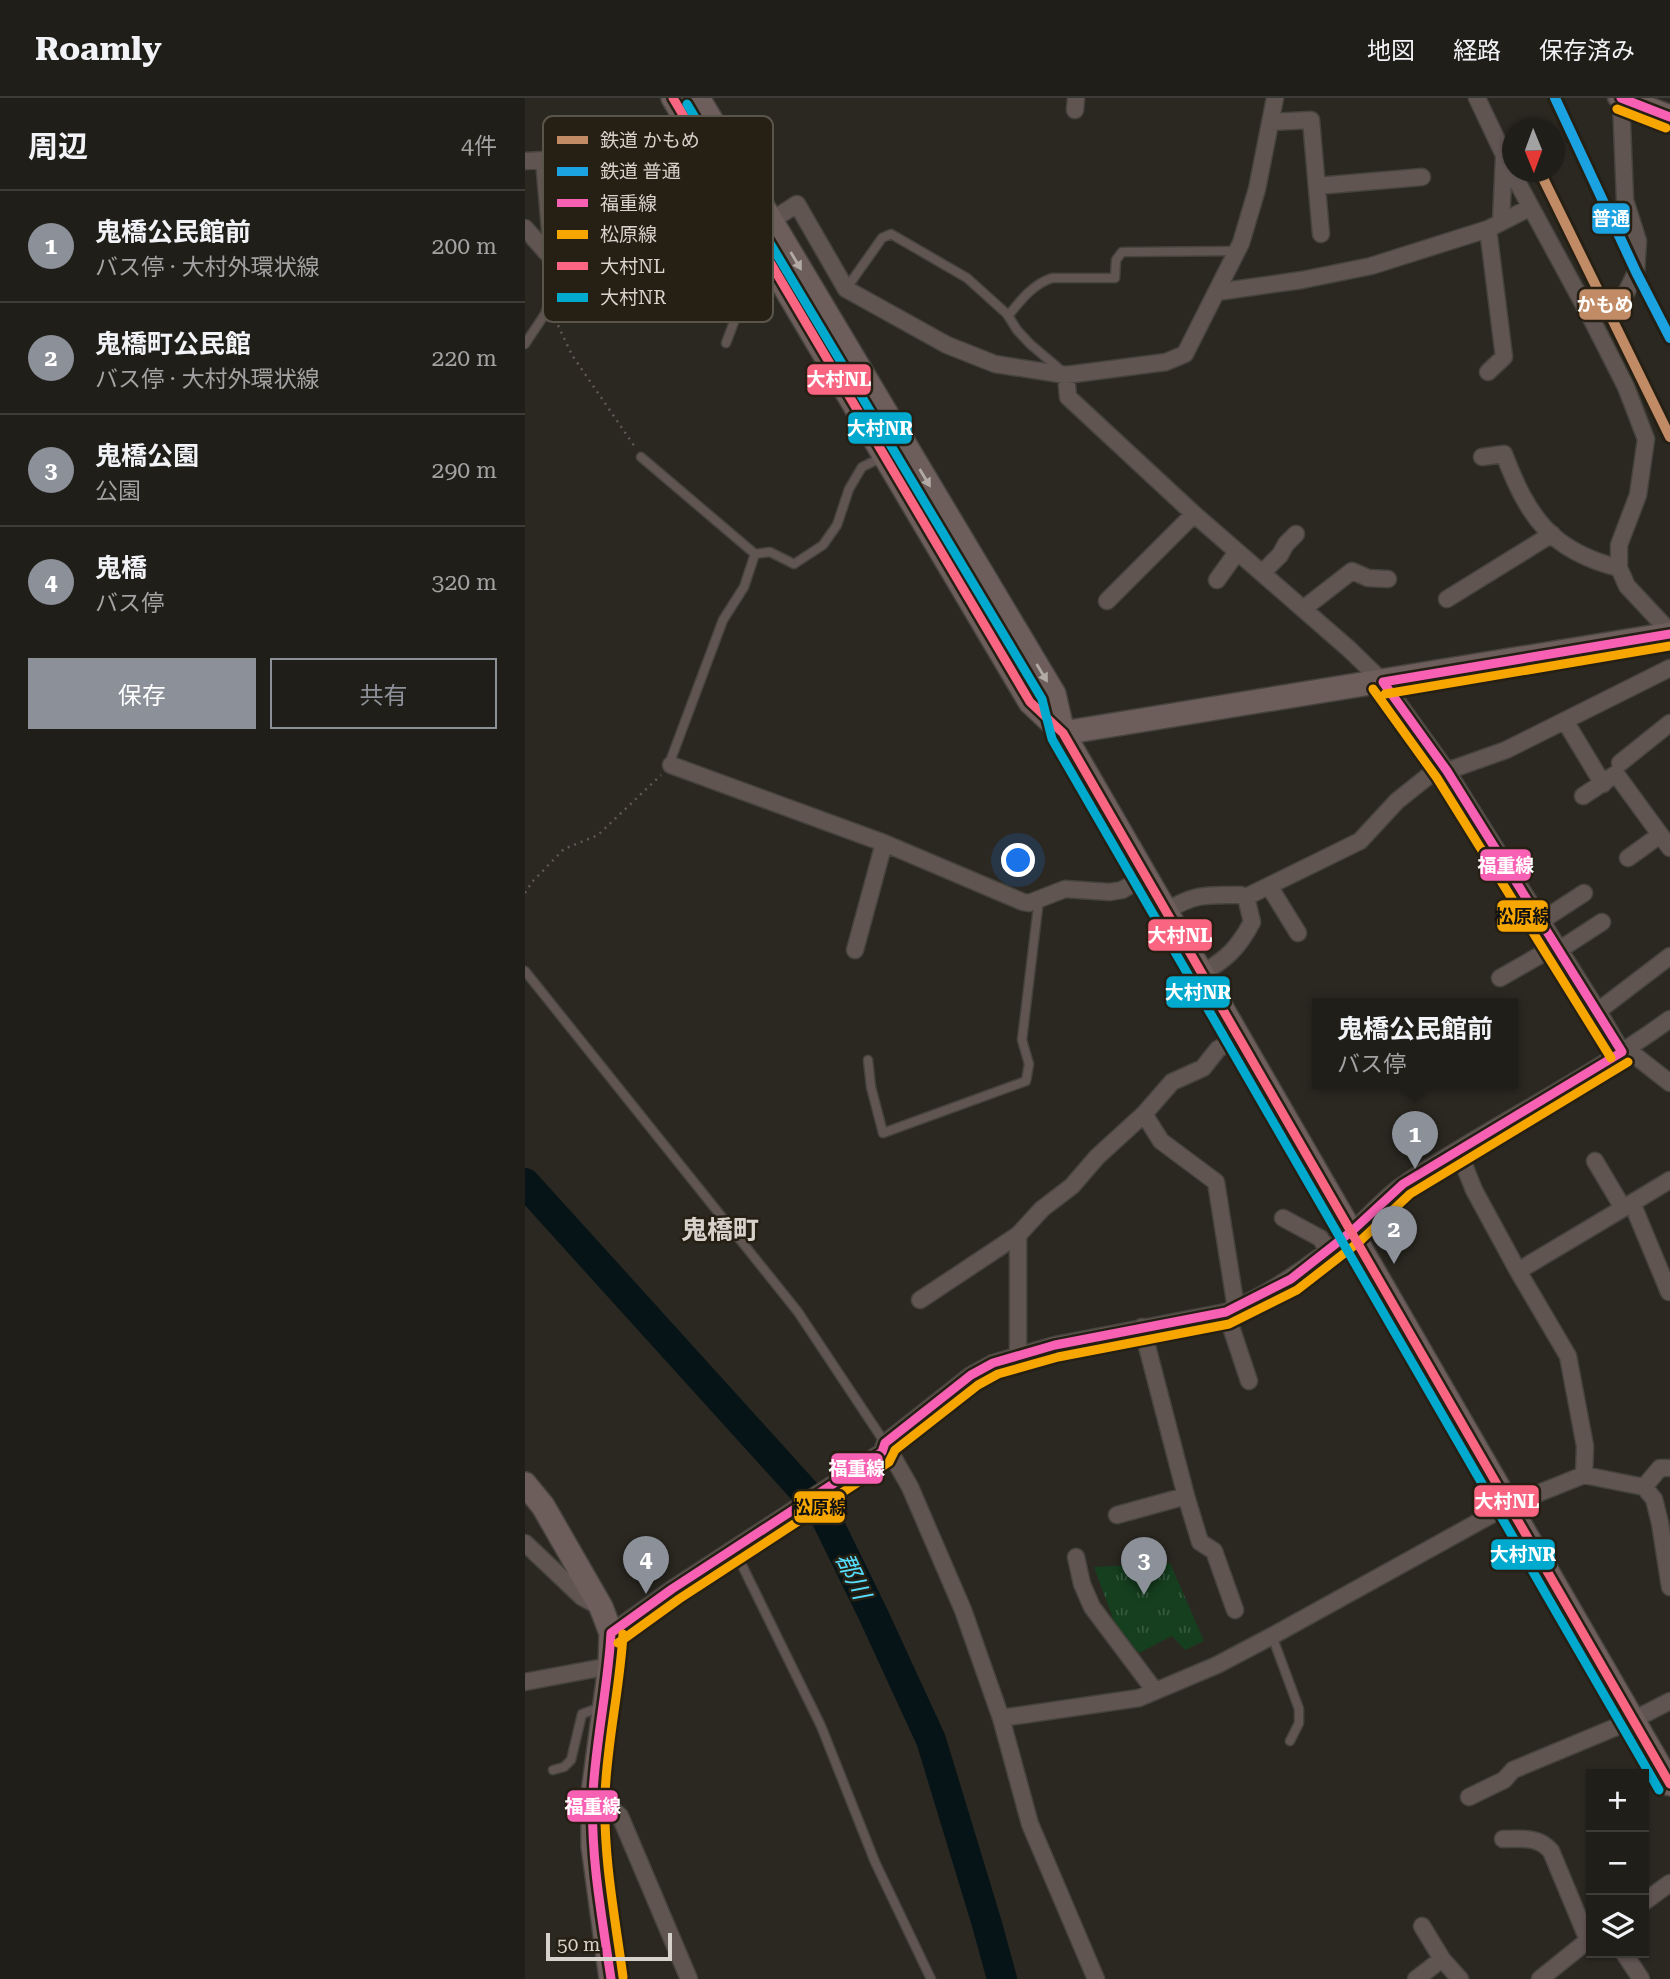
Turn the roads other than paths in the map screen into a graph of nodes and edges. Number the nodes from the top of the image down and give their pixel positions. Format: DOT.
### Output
graph roads {
  1 [pos="673,98"];
  2 [pos="698,98"];
  3 [pos="1275,98"];
  4 [pos="1477,98"];
  5 [pos="1619,99"];
  6 [pos="686,116"];
  7 [pos="707,116"];
  8 [pos="1670,117"];
  9 [pos="1270,122"];
  10 [pos="1502,151"];
  11 [pos="525,160"];
  12 [pos="543,160"];
  13 [pos="1502,169"];
  14 [pos="1423,177"];
  15 [pos="1518,182"];
  16 [pos="1317,186"];
  17 [pos="1531,207"];
  18 [pos="773,219"];
  19 [pos="1494,225"];
  20 [pos="525,229"];
  21 [pos="1321,234"];
  22 [pos="773,244"];
  23 [pos="543,246"];
  24 [pos="1237,251"];
  25 [pos="773,261"];
  26 [pos="776,270"];
  27 [pos="773,272"];
  28 [pos="846,289"];
  29 [pos="1217,292"];
  30 [pos="1008,316"];
  31 [pos="543,317"];
  32 [pos="1592,320"];
  33 [pos="734,322"];
  34 [pos="726,343"];
  35 [pos="525,344"];
  36 [pos="1488,372"];
  37 [pos="1066,375"];
  38 [pos="886,456"];
  39 [pos="641,457"];
  40 [pos="1482,457"];
  41 [pos="1194,514"];
  42 [pos="1296,534"];
  43 [pos="1552,534"];
  44 [pos="1237,552"];
  45 [pos="755,554"];
  46 [pos="1619,568"];
  47 [pos="1262,573"];
  48 [pos="1388,579"];
  49 [pos="1216,580"];
  50 [pos="1447,599"];
  51 [pos="1107,601"];
  52 [pos="1303,610"];
  53 [pos="1670,633"];
  54 [pos="1670,668"];
  55 [pos="1383,682"];
  56 [pos="1565,720"];
  57 [pos="1670,723"];
  58 [pos="1063,733"];
  59 [pos="1620,763"];
  60 [pos="671,765"];
  61 [pos="1444,768"];
  62 [pos="1602,784"];
  63 [pos="1583,796"];
  64 [pos="1665,841"];
  65 [pos="884,843"];
  66 [pos="1628,858"];
  67 [pos="1146,876"];
  68 [pos="1269,886"];
  69 [pos="1584,893"];
  70 [pos="1246,897"];
  71 [pos="1039,899"];
  72 [pos="1166,911"];
  73 [pos="1541,921"];
  74 [pos="1602,922"];
  75 [pos="1298,933"];
  76 [pos="1558,948"];
  77 [pos="855,950"];
  78 [pos="1670,956"];
  79 [pos="525,971"];
  80 [pos="1202,973"];
  81 [pos="1500,978"];
  82 [pos="1598,1011"];
  83 [pos="1670,1019"];
  84 [pos="1240,1037"];
  85 [pos="1625,1051"];
  86 [pos="868,1060"];
  87 [pos="1670,1083"];
  88 [pos="1144,1114"];
  89 [pos="1458,1150"];
  90 [pos="1595,1161"];
  91 [pos="1670,1180"];
  92 [pos="1628,1205"];
  93 [pos="1283,1218"];
  94 [pos="1352,1231"];
  95 [pos="1018,1234"];
  96 [pos="1328,1250"];
  97 [pos="1518,1271"];
  98 [pos="1669,1292"];
  99 [pos="921,1300"];
  100 [pos="1231,1310"];
  101 [pos="1142,1327"];
  102 [pos="1018,1355"];
  103 [pos="1249,1381"];
  104 [pos="883,1448"];
  105 [pos="1670,1468"];
  106 [pos="1584,1475"];
  107 [pos="525,1484"];
  108 [pos="1644,1487"];
  109 [pos="1186,1496"];
  110 [pos="1509,1505"];
  111 [pos="1117,1515"];
  112 [pos="1665,1523"];
  113 [pos="525,1543"];
  114 [pos="738,1546"];
  115 [pos="1076,1557"];
  116 [pos="1670,1587"];
  117 [pos="601,1607"];
  118 [pos="1235,1610"];
  119 [pos="611,1633"];
  120 [pos="1272,1636"];
  121 [pos="610,1665"];
  122 [pos="525,1682"];
  123 [pos="1155,1691"];
  124 [pos="1670,1701"];
  125 [pos="604,1705"];
  126 [pos="1001,1718"];
  127 [pos="1633,1720"];
  128 [pos="1290,1741"];
  129 [pos="553,1769"];
  130 [pos="1669,1780"];
  131 [pos="593,1792"];
  132 [pos="1469,1797"];
  133 [pos="1503,1839"];
  134 [pos="1670,1883"];
  135 [pos="1649,1898"];
  136 [pos="1422,1926"];
  137 [pos="1586,1930"];
  138 [pos="1586,1942"];
  139 [pos="1627,1958"];
  140 [pos="1442,1959"];
  141 [pos="611,1979"];
  142 [pos="689,1979"];
  143 [pos="931,1979"];
  144 [pos="1096,1979"];
  145 [pos="1416,1979"];
  146 [pos="1460,1979"];
  147 [pos="1541,1979"];
  148 [pos="1641,1979"];
  1 -- 6 [label="main road"];
  2 -- 7 [label="main road"];
  3 -- 9 [label="street"];
  4 -- 10 [label="street"];
  5 -- 8 [label="main road"];
  5 -- 32 [label="street"];
  9 -- 16 [label="street"];
  9 -- 24 [label="street"];
  11 -- 12 [label="street"];
  13 -- 19 [label="street"];
  14 -- 16 [label="street"];
  15 -- 17 [label="street"];
  16 -- 21 [label="street"];
  17 -- 19 [label="street"];
  17 -- 32 [label="street"];
  18 -- 28 [label="street"];
  19 -- 29 [label="street"];
  19 -- 36 [label="street"];
  20 -- 23 [label="street"];
  22 -- 58 [label="main road, one-way"];
  24 -- 29 [label="street"];
  24 -- 30 [label="lane"];
  25 -- 26 [label="main road"];
  26 -- 27 [label="lane"];
  26 -- 38 [label="main road"];
  28 -- 30 [label="lane"];
  28 -- 37 [label="street"];
  29 -- 37 [label="street"];
  30 -- 37 [label="lane"];
  31 -- 35 [label="lane"];
  32 -- 46 [label="street"];
  33 -- 34 [label="lane"];
  37 -- 41 [label="street"];
  38 -- 45 [label="lane"];
  38 -- 58 [label="main road"];
  39 -- 45 [label="lane"];
  40 -- 43 [label="street"];
  41 -- 44 [label="street"];
  41 -- 51 [label="street"];
  42 -- 47 [label="street"];
  43 -- 46 [label="street"];
  43 -- 50 [label="street"];
  44 -- 47 [label="street"];
  44 -- 49 [label="street"];
  45 -- 60 [label="lane"];
  46 -- 53 [label="street"];
  47 -- 52 [label="street"];
  48 -- 52 [label="street"];
  52 -- 55 [label="street"];
  53 -- 55 [label="main road"];
  54 -- 56 [label="street"];
  55 -- 58 [label="main road"];
  55 -- 61 [label="street"];
  56 -- 61 [label="street"];
  56 -- 62 [label="street"];
  57 -- 59 [label="street"];
  58 -- 67 [label="main road"];
  60 -- 65 [label="street"];
  61 -- 68 [label="street"];
  61 -- 73 [label="street"];
  62 -- 63 [label="street"];
  62 -- 64 [label="street"];
  64 -- 66 [label="street"];
  65 -- 71 [label="street"];
  65 -- 77 [label="street"];
  67 -- 71 [label="street"];
  67 -- 72 [label="main road"];
  68 -- 70 [label="street"];
  68 -- 75 [label="street"];
  69 -- 73 [label="street"];
  70 -- 72 [label="street"];
  70 -- 80 [label="street"];
  71 -- 86 [label="lane"];
  72 -- 80 [label="main road"];
  73 -- 76 [label="street"];
  74 -- 76 [label="street"];
  76 -- 81 [label="street"];
  76 -- 82 [label="street"];
  78 -- 82 [label="street"];
  79 -- 104 [label="lane"];
  80 -- 84 [label="main road"];
  82 -- 85 [label="street"];
  83 -- 85 [label="street"];
  84 -- 88 [label="street"];
  84 -- 94 [label="main road"];
  85 -- 87 [label="street"];
  85 -- 89 [label="street"];
  88 -- 95 [label="street"];
  88 -- 100 [label="street"];
  89 -- 94 [label="street"];
  89 -- 97 [label="street"];
  90 -- 92 [label="street"];
  91 -- 92 [label="street"];
  92 -- 97 [label="street"];
  92 -- 98 [label="street"];
  93 -- 96 [label="street"];
  94 -- 96 [label="street"];
  94 -- 110 [label="main road"];
  95 -- 99 [label="street"];
  95 -- 102 [label="street"];
  96 -- 100 [label="street"];
  97 -- 106 [label="street"];
  100 -- 101 [label="street"];
  100 -- 103 [label="street"];
  101 -- 102 [label="street"];
  101 -- 109 [label="street"];
  102 -- 104 [label="street"];
  104 -- 114 [label="street"];
  104 -- 126 [label="street"];
  105 -- 108 [label="street"];
  106 -- 108 [label="street"];
  106 -- 110 [label="street"];
  107 -- 117 [label="main road"];
  108 -- 112 [label="street"];
  109 -- 111 [label="street"];
  109 -- 118 [label="street"];
  110 -- 120 [label="street"];
  110 -- 127 [label="main road"];
  112 -- 116 [label="street"];
  113 -- 117 [label="street"];
  114 -- 119 [label="street"];
  114 -- 143 [label="lane"];
  115 -- 123 [label="street"];
  117 -- 119 [label="main road"];
  119 -- 121 [label="main road"];
  120 -- 123 [label="street"];
  120 -- 128 [label="lane"];
  121 -- 122 [label="street"];
  121 -- 125 [label="main road"];
  123 -- 126 [label="street"];
  124 -- 127 [label="street"];
  125 -- 129 [label="lane"];
  125 -- 131 [label="main road"];
  126 -- 144 [label="street"];
  127 -- 130 [label="main road"];
  127 -- 132 [label="street"];
  131 -- 141 [label="main road"];
  131 -- 142 [label="street"];
  133 -- 137 [label="street"];
  134 -- 135 [label="street"];
  136 -- 140 [label="street"];
  138 -- 147 [label="street"];
  139 -- 148 [label="street"];
  140 -- 145 [label="street"];
  140 -- 146 [label="street"];
}
